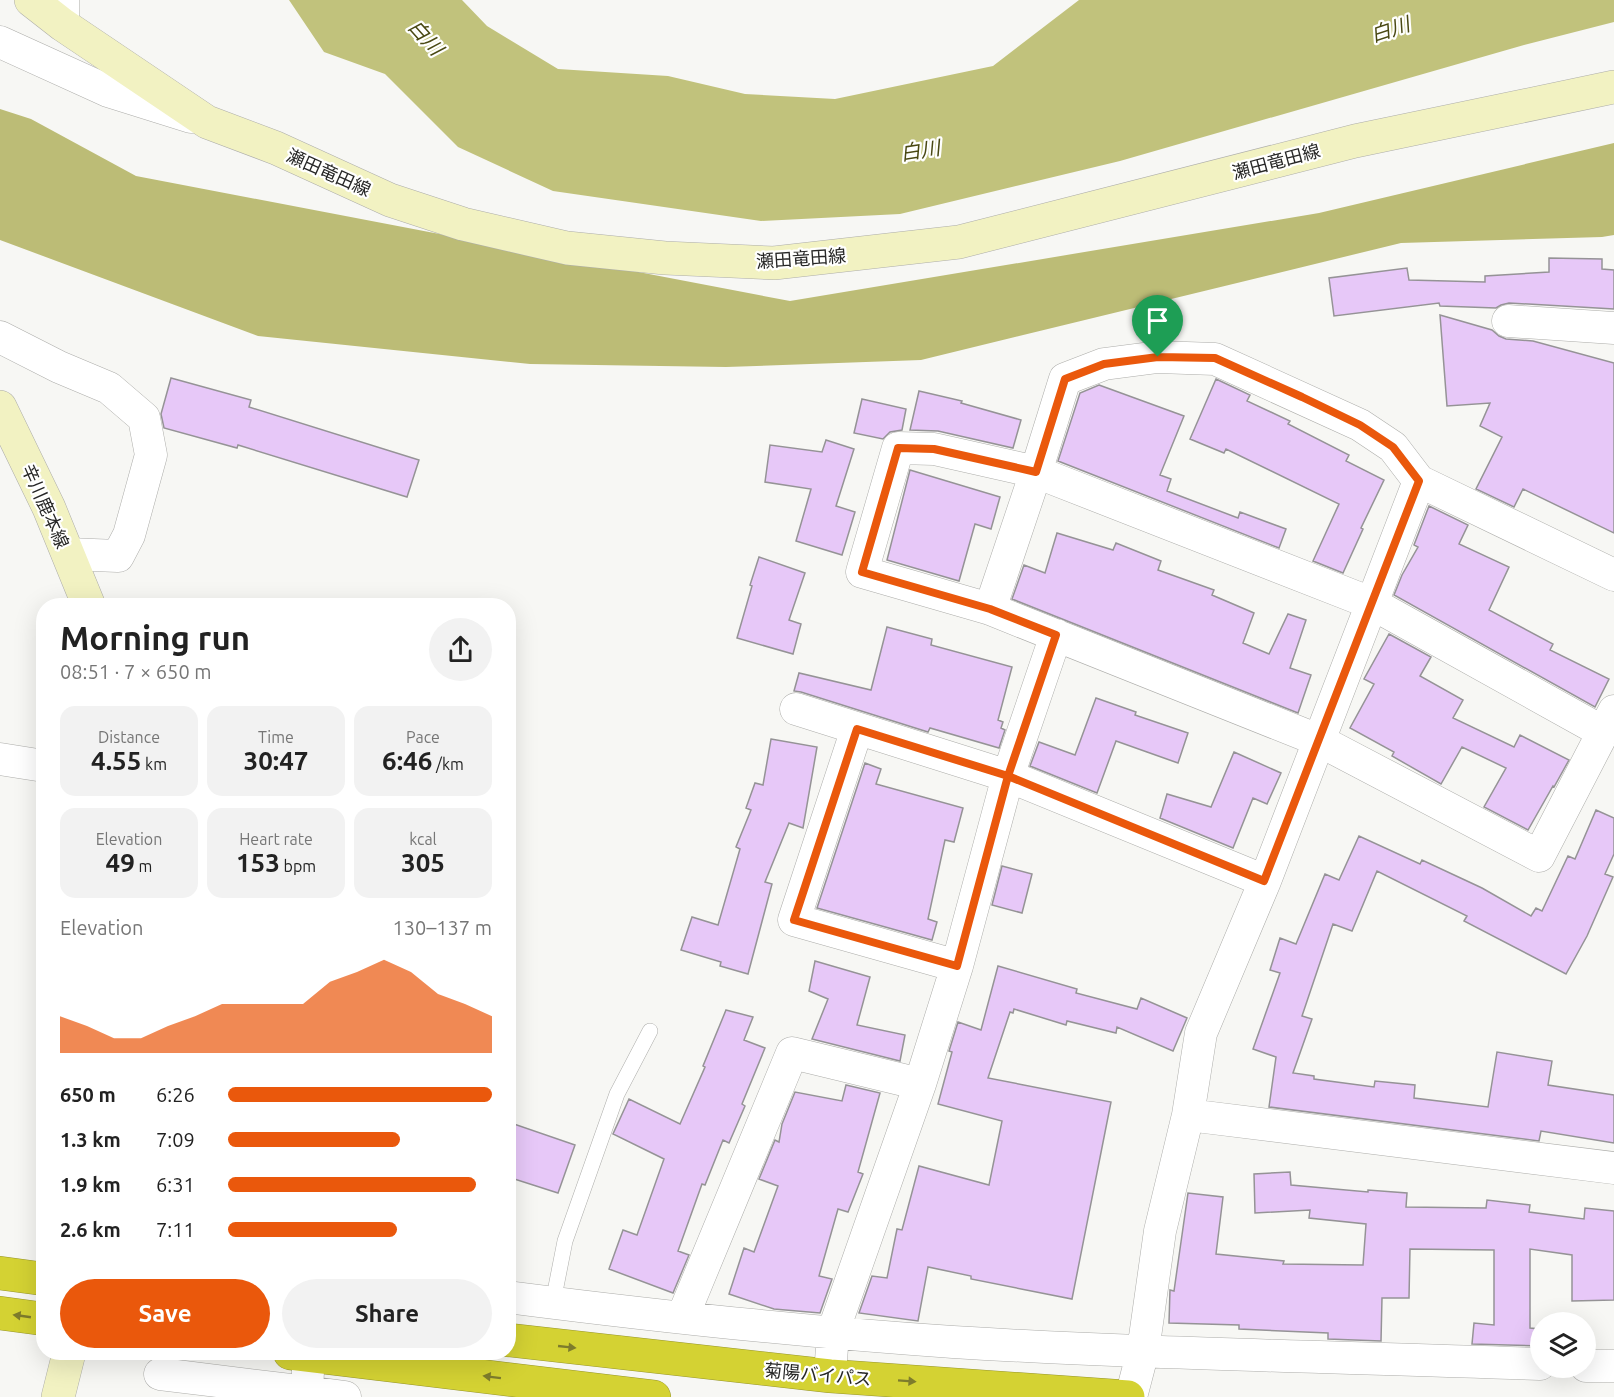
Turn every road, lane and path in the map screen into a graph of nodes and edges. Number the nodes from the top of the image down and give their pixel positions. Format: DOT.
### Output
graph roads {
  1 [pos="31,0"];
  2 [pos="63,13"];
  3 [pos="0,42"];
  4 [pos="1614,87"];
  5 [pos="207,122"];
  6 [pos="1508,321"];
  7 [pos="1614,328"];
  8 [pos="6,340"];
  9 [pos="0,407"];
  10 [pos="1036,472"];
  11 [pos="1419,481"];
  12 [pos="68,554"];
  13 [pos="1614,575"];
  14 [pos="86,598"];
  15 [pos="1371,603"];
  16 [pos="990,609"];
  17 [pos="1056,635"];
  18 [pos="796,709"];
  19 [pos="1608,722"];
  20 [pos="857,729"];
  21 [pos="1318,740"];
  22 [pos="0,759"];
  23 [pos="36,765"];
  24 [pos="1008,776"];
  25 [pos="1264,881"];
  26 [pos="957,966"];
  27 [pos="650,1031"];
  28 [pos="920,1084"];
  29 [pos="1188,1115"];
  30 [pos="1614,1168"];
  31 [pos="0,1273"];
  32 [pos="36,1278"];
  33 [pos="516,1298"];
  34 [pos="553,1302"];
  35 [pos="0,1313"];
  36 [pos="683,1316"];
  37 [pos="36,1318"];
  38 [pos="833,1332"];
  39 [pos="516,1341"];
  40 [pos="1143,1351"];
  41 [pos="67,1360"];
  42 [pos="301,1360"];
  43 [pos="349,1360"];
  44 [pos="1530,1364"];
  45 [pos="1596,1366"];
  46 [pos="1614,1366"];
  47 [pos="160,1374"];
  48 [pos="830,1376"];
  49 [pos="307,1392"];
  50 [pos="58,1397"];
  51 [pos="345,1397"];
  52 [pos="654,1397"];
  53 [pos="1129,1397"];
  1 -- 2 [label="main road, 瀬田竜田線"];
  2 -- 5 [label="main road, 瀬田竜田線"];
  3 -- 5 [label="street"];
  4 -- 5 [label="main road, 瀬田竜田線"];
  6 -- 7 [label="street"];
  8 -- 12 [label="street"];
  9 -- 12 [label="main road, 辛川鹿本線"];
  10 -- 11 [label="street"];
  10 -- 15 [label="street"];
  10 -- 16 [label="street"];
  10 -- 16 [label="street"];
  11 -- 13 [label="street"];
  11 -- 15 [label="street"];
  12 -- 14 [label="main road, 辛川鹿本線"];
  15 -- 19 [label="street"];
  15 -- 21 [label="street"];
  16 -- 17 [label="street"];
  17 -- 21 [label="street"];
  17 -- 24 [label="street"];
  18 -- 20 [label="street"];
  19 -- 21 [label="street"];
  20 -- 24 [label="street"];
  20 -- 26 [label="street"];
  21 -- 25 [label="street"];
  22 -- 23 [label="street"];
  24 -- 25 [label="street"];
  24 -- 26 [label="street"];
  25 -- 29 [label="street"];
  26 -- 28 [label="street"];
  27 -- 34 [label="lane"];
  28 -- 36 [label="street"];
  28 -- 38 [label="street"];
  29 -- 30 [label="street"];
  29 -- 40 [label="street"];
  31 -- 32 [label="highway"];
  33 -- 34 [label="street"];
  34 -- 36 [label="street"];
  37 -- 35 [label="highway, one-way"];
  36 -- 38 [label="street"];
  38 -- 40 [label="street"];
  38 -- 48 [label="street"];
  39 -- 48 [label="highway, 菊陽バイパス, one-way"];
  40 -- 44 [label="street"];
  40 -- 53 [label="street"];
  41 -- 50 [label="main road"];
  42 -- 49 [label="street"];
  52 -- 43 [label="highway, one-way"];
  45 -- 46 [label="street"];
  47 -- 49 [label="street"];
  48 -- 53 [label="highway, 菊陽バイパス, one-way"];
  49 -- 51 [label="street"];
}
